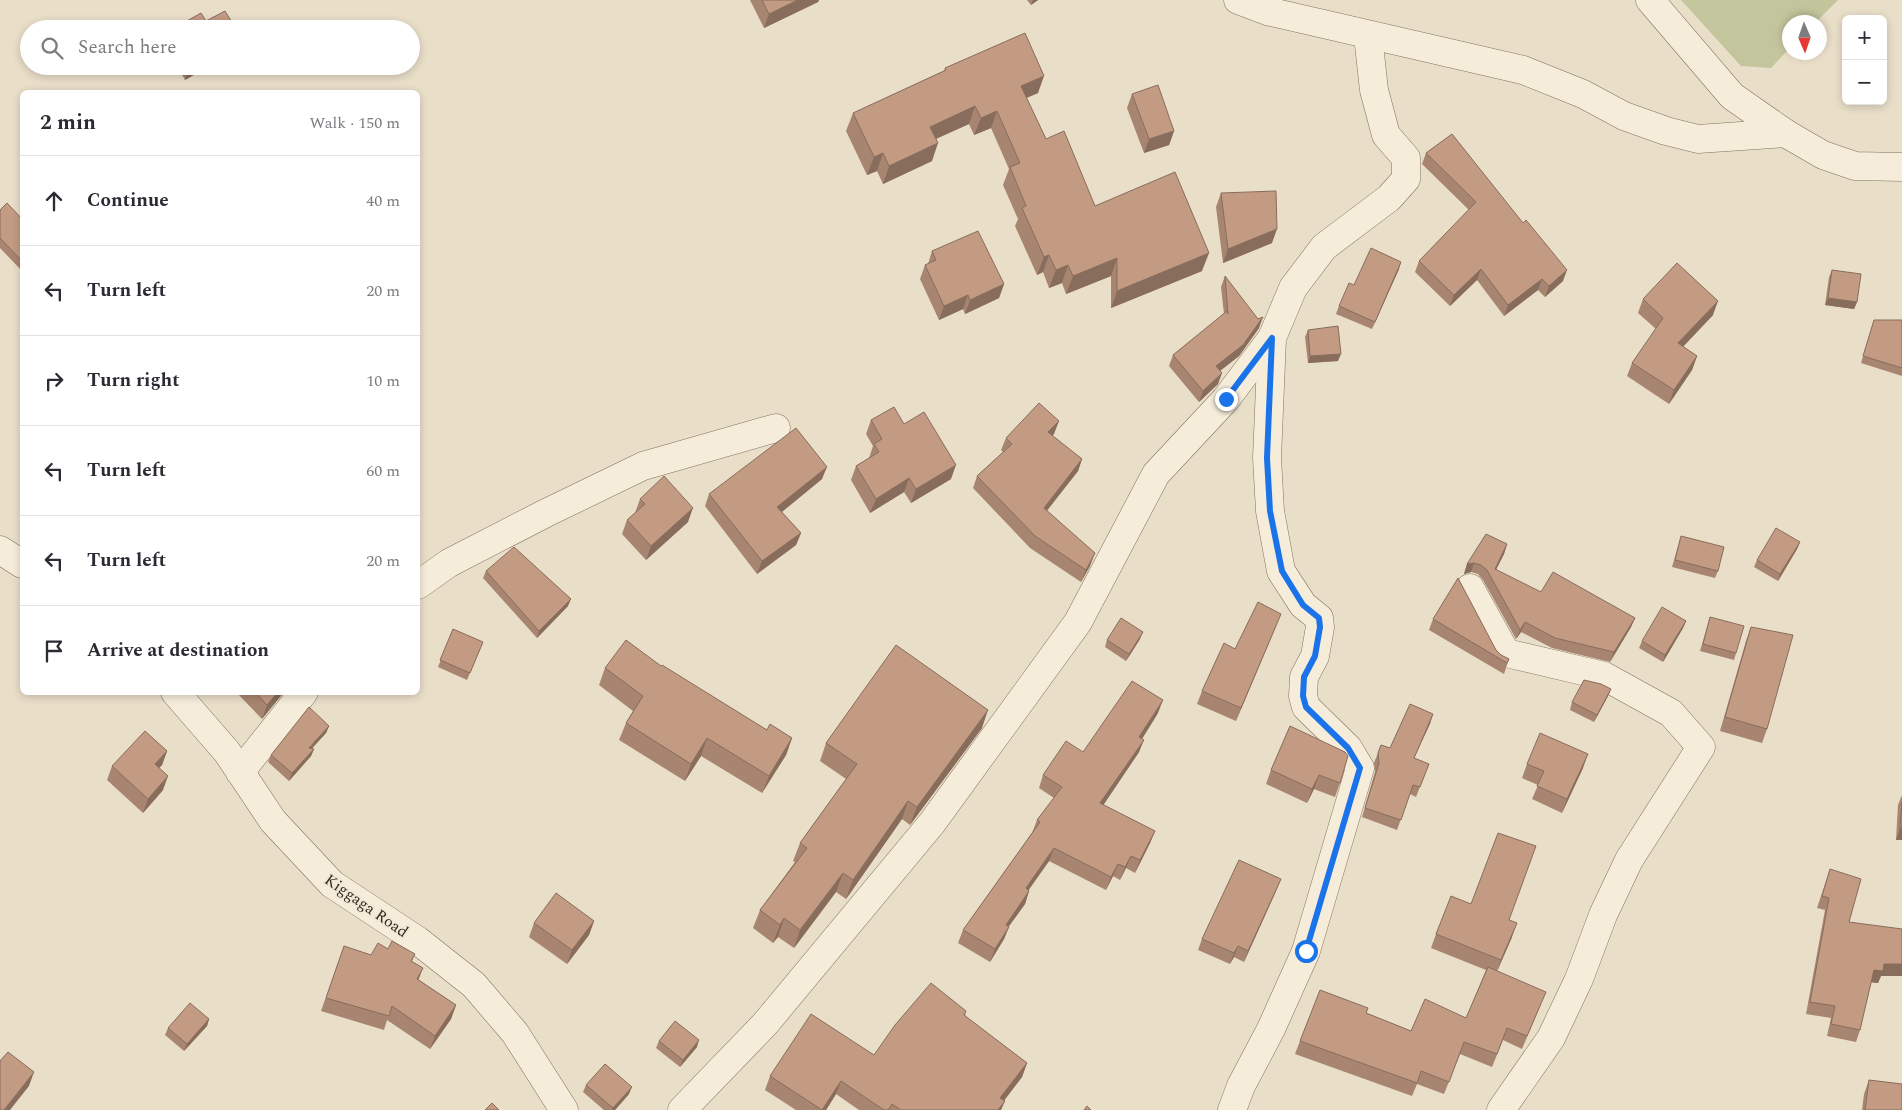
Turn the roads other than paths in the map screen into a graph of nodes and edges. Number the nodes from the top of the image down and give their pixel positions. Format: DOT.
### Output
graph roads {
  1 [pos="1238,0"];
  2 [pos="1650,0"];
  3 [pos="1368,36"];
  4 [pos="1786,133"];
  5 [pos="1902,167"];
  6 [pos="1272,338"];
  7 [pos="776,428"];
  8 [pos="0,550"];
  9 [pos="20,563"];
  10 [pos="420,584"];
  11 [pos="1470,588"];
  12 [pos="178,695"];
  13 [pos="302,695"];
  14 [pos="240,772"];
  15 [pos="564,1110"];
  16 [pos="682,1110"];
  17 [pos="1232,1110"];
  18 [pos="1501,1110"];
  1 -- 3 [label="street"];
  2 -- 4 [label="street"];
  3 -- 4 [label="street"];
  3 -- 6 [label="street"];
  4 -- 5 [label="street"];
  6 -- 16 [label="street"];
  6 -- 17 [label="street"];
  7 -- 10 [label="street"];
  8 -- 9 [label="street"];
  11 -- 18 [label="street"];
  12 -- 14 [label="street, Kiggaga Road"];
  13 -- 14 [label="street"];
  14 -- 15 [label="street, Kiggaga Road"];
}
